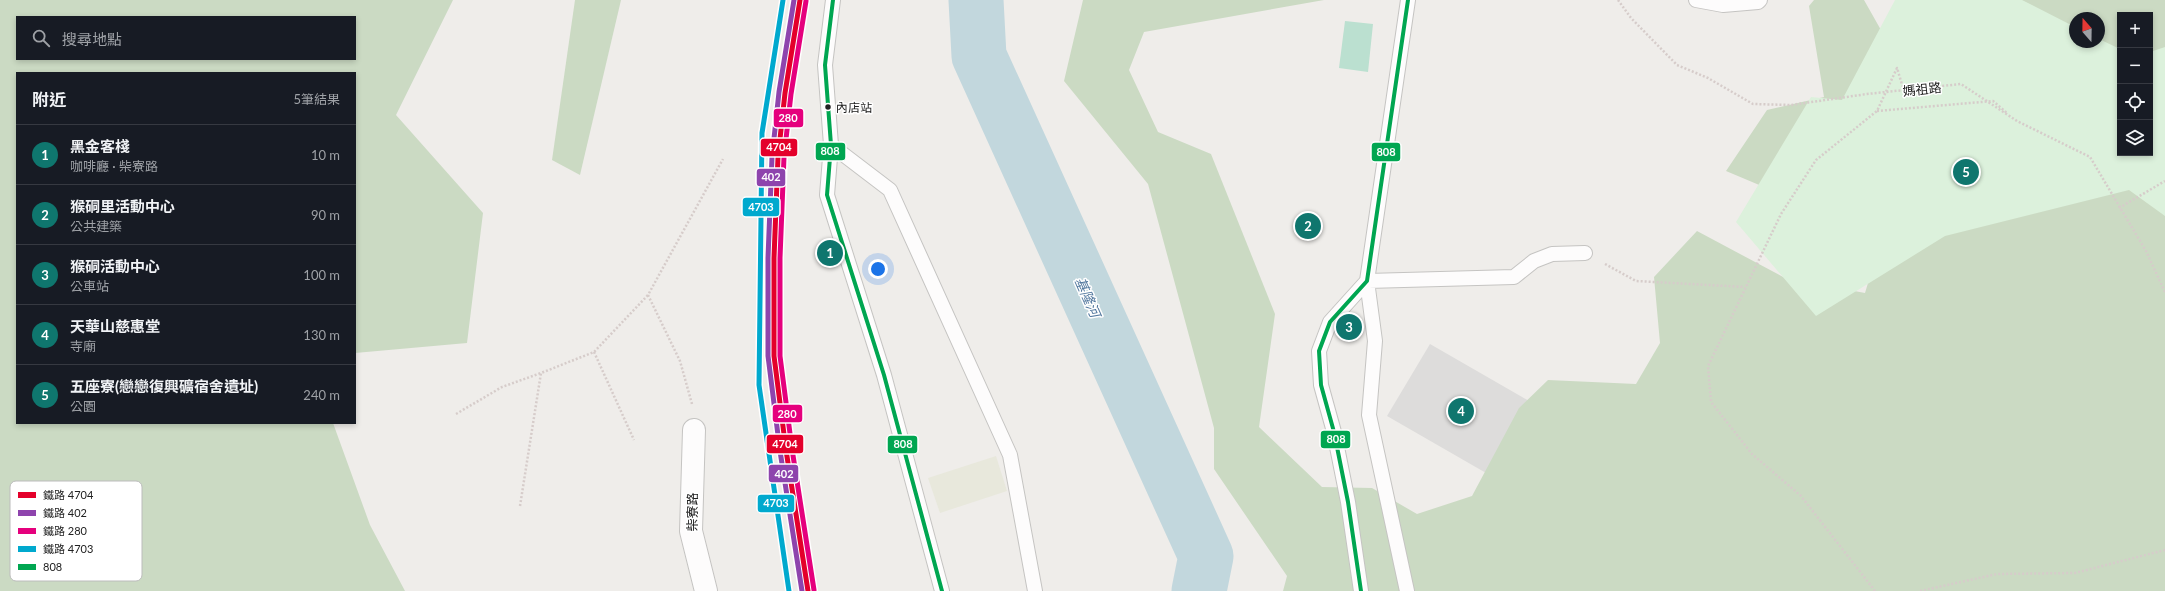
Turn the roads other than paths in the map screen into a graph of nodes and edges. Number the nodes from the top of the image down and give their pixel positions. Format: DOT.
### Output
graph roads {
  1 [pos="833,0"];
  2 [pos="1408,0"];
  3 [pos="1696,0"];
  4 [pos="1760,0"];
  5 [pos="831,146"];
  6 [pos="1585,253"];
  7 [pos="1368,281"];
  8 [pos="694,430"];
  9 [pos="706,591"];
  10 [pos="942,591"];
  11 [pos="1035,591"];
  12 [pos="1361,591"];
  13 [pos="1407,591"];
  1 -- 5 [label="lane"];
  2 -- 7 [label="lane"];
  3 -- 4 [label="lane"];
  5 -- 10 [label="lane"];
  5 -- 11 [label="lane"];
  6 -- 7 [label="lane"];
  7 -- 12 [label="lane"];
  7 -- 13 [label="lane"];
  8 -- 9 [label="street, 柴寮路"];
}
